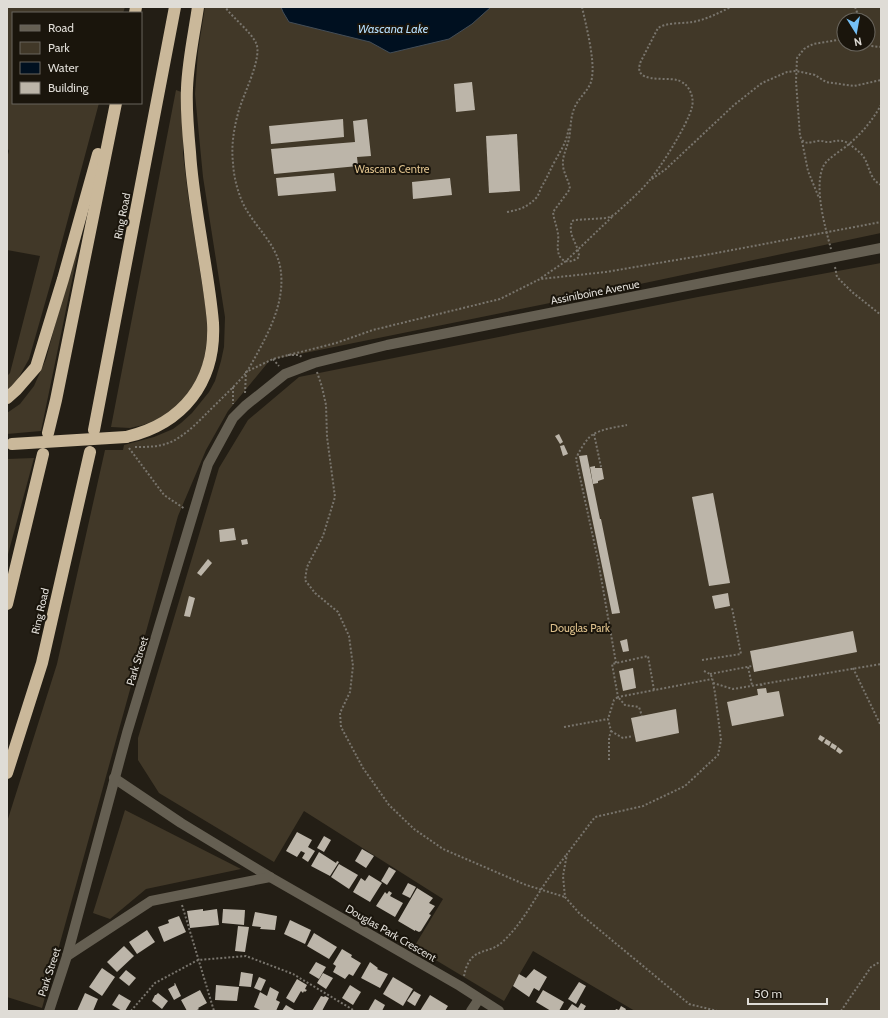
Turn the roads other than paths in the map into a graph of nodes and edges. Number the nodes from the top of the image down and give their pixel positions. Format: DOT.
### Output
graph roads {
  1 [pos="175,7"];
  2 [pos="198,7"];
  3 [pos="113,104"];
  4 [pos="116,104"];
  5 [pos="881,248"];
  6 [pos="314,363"];
  7 [pos="7,398"];
  8 [pos="94,430"];
  9 [pos="48,433"];
  10 [pos="10,444"];
  11 [pos="90,452"];
  12 [pos="43,454"];
  13 [pos="7,604"];
  14 [pos="7,773"];
  15 [pos="114,778"];
  16 [pos="270,877"];
  17 [pos="67,956"];
  18 [pos="479,999"];
  19 [pos="49,1011"];
  20 [pos="471,1011"];
  21 [pos="500,1011"];
  1 -- 8 [label="highway, Ring Road"];
  2 -- 10 [label="highway, bridge"];
  3 -- 7 [label="highway"];
  4 -- 9 [label="highway"];
  5 -- 6 [label="street, Assiniboine Avenue"];
  6 -- 15 [label="street, Park Street"];
  11 -- 14 [label="highway, Ring Road"];
  12 -- 13 [label="highway"];
  15 -- 16 [label="street, Douglas Park Crescent"];
  15 -- 17 [label="street, Park Street"];
  16 -- 17 [label="street"];
  16 -- 18 [label="street, Douglas Park Crescent"];
  17 -- 19 [label="street, Park Street"];
  18 -- 20 [label="street"];
  18 -- 21 [label="street, Douglas Park Crescent"];
}
